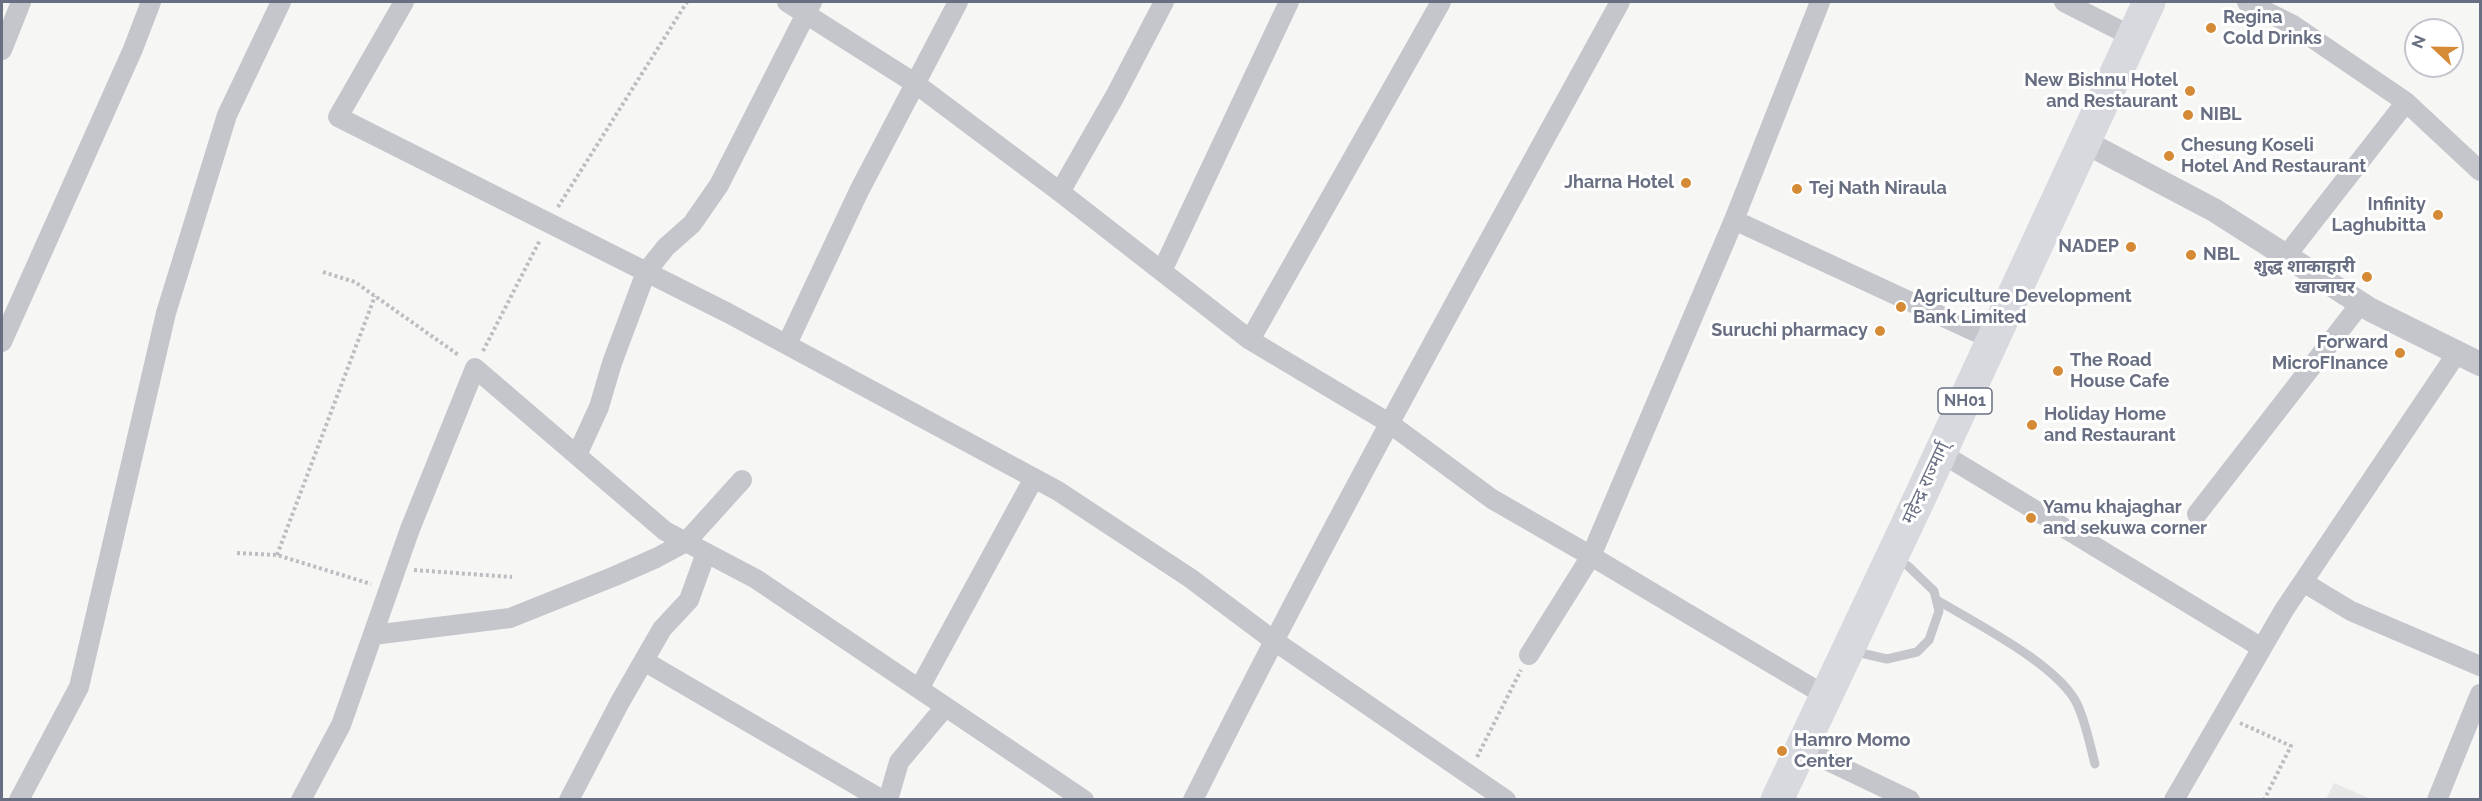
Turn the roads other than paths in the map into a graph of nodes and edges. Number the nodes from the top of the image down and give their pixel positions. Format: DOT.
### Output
graph roads {
  1 [pos="21,2"];
  2 [pos="151,2"];
  3 [pos="281,2"];
  4 [pos="404,2"];
  5 [pos="787,2"];
  6 [pos="958,2"];
  7 [pos="1164,2"];
  8 [pos="1289,2"];
  9 [pos="1441,2"];
  10 [pos="1617,2"];
  11 [pos="1820,2"];
  12 [pos="2064,2"];
  13 [pos="2149,2"];
  14 [pos="2247,2"];
  15 [pos="808,7"];
  16 [pos="2133,37"];
  17 [pos="2,50"];
  18 [pos="916,84"];
  19 [pos="2406,102"];
  20 [pos="2085,142"];
  21 [pos="2481,171"];
  22 [pos="1060,192"];
  23 [pos="1734,220"];
  24 [pos="2286,256"];
  25 [pos="1162,271"];
  26 [pos="646,272"];
  27 [pos="2361,303"];
  28 [pos="1250,340"];
  29 [pos="1993,340"];
  30 [pos="2,342"];
  31 [pos="787,344"];
  32 [pos="2457,353"];
  33 [pos="2481,364"];
  34 [pos="1389,423"];
  35 [pos="1941,453"];
  36 [pos="577,455"];
  37 [pos="1034,478"];
  38 [pos="742,480"];
  39 [pos="2197,514"];
  40 [pos="686,542"];
  41 [pos="706,553"];
  42 [pos="1591,556"];
  43 [pos="1892,556"];
  44 [pos="2303,582"];
  45 [pos="1937,600"];
  46 [pos="373,635"];
  47 [pos="1273,640"];
  48 [pos="2262,648"];
  49 [pos="1847,650"];
  50 [pos="1529,656"];
  51 [pos="644,661"];
  52 [pos="2481,666"];
  53 [pos="919,689"];
  54 [pos="2481,694"];
  55 [pos="1826,696"];
  56 [pos="945,707"];
  57 [pos="1801,748"];
  58 [pos="2095,764"];
  59 [pos="19,800"];
  60 [pos="301,800"];
  61 [pos="569,800"];
  62 [pos="882,800"];
  63 [pos="888,800"];
  64 [pos="1084,800"];
  65 [pos="1193,800"];
  66 [pos="1506,800"];
  67 [pos="1777,800"];
  68 [pos="1910,800"];
  69 [pos="2174,800"];
  70 [pos="2437,800"];
  1 -- 17 [label="street"];
  2 -- 30 [label="street"];
  3 -- 59 [label="street"];
  4 -- 26 [label="street"];
  5 -- 15 [label="street"];
  6 -- 18 [label="street"];
  7 -- 22 [label="street"];
  8 -- 25 [label="street"];
  9 -- 28 [label="street"];
  10 -- 34 [label="street"];
  11 -- 23 [label="street"];
  12 -- 16 [label="street"];
  13 -- 16 [label="highway, महेन्द्र राज्मार्ग् / NH01"];
  14 -- 19 [label="street"];
  15 -- 18 [label="street"];
  15 -- 26 [label="street"];
  16 -- 20 [label="highway, महेन्द्र राज्मार्ग् / NH01"];
  18 -- 22 [label="street"];
  18 -- 31 [label="street"];
  19 -- 21 [label="street"];
  19 -- 24 [label="street"];
  20 -- 24 [label="street"];
  20 -- 29 [label="highway, महेन्द्र राज्मार्ग् / NH01"];
  22 -- 25 [label="street"];
  23 -- 29 [label="street"];
  23 -- 42 [label="street"];
  24 -- 27 [label="street"];
  25 -- 28 [label="street"];
  26 -- 31 [label="street"];
  26 -- 36 [label="street"];
  27 -- 32 [label="street"];
  27 -- 39 [label="street"];
  28 -- 34 [label="street"];
  29 -- 35 [label="highway, महेन्द्र राज्मार्ग् / NH01"];
  31 -- 37 [label="street"];
  32 -- 33 [label="street"];
  32 -- 44 [label="street"];
  34 -- 42 [label="street"];
  34 -- 47 [label="street"];
  35 -- 43 [label="highway, महेन्द्र राज्मार्ग् / NH01"];
  35 -- 48 [label="street"];
  36 -- 40 [label="street"];
  36 -- 46 [label="street"];
  37 -- 47 [label="street"];
  37 -- 53 [label="street"];
  38 -- 40 [label="street"];
  40 -- 41 [label="street"];
  40 -- 46 [label="street"];
  41 -- 51 [label="street"];
  41 -- 53 [label="street"];
  42 -- 50 [label="street"];
  42 -- 55 [label="street"];
  43 -- 45 [label="lane"];
  43 -- 49 [label="highway, महेन्द्र राज्मार्ग् / NH01"];
  44 -- 48 [label="street"];
  44 -- 52 [label="street"];
  45 -- 49 [label="lane"];
  45 -- 58 [label="lane"];
  46 -- 60 [label="street"];
  47 -- 65 [label="street"];
  47 -- 66 [label="street"];
  48 -- 69 [label="street"];
  49 -- 55 [label="highway, महेन्द्र राज्मार्ग् / NH01"];
  51 -- 61 [label="street"];
  51 -- 62 [label="street"];
  53 -- 56 [label="street"];
  54 -- 70 [label="street"];
  55 -- 57 [label="highway, महेन्द्र राज्मार्ग् / NH01"];
  56 -- 63 [label="street"];
  56 -- 64 [label="street"];
  57 -- 67 [label="highway, महेन्द्र राज्मार्ग् / NH01"];
  57 -- 68 [label="street"];
}
